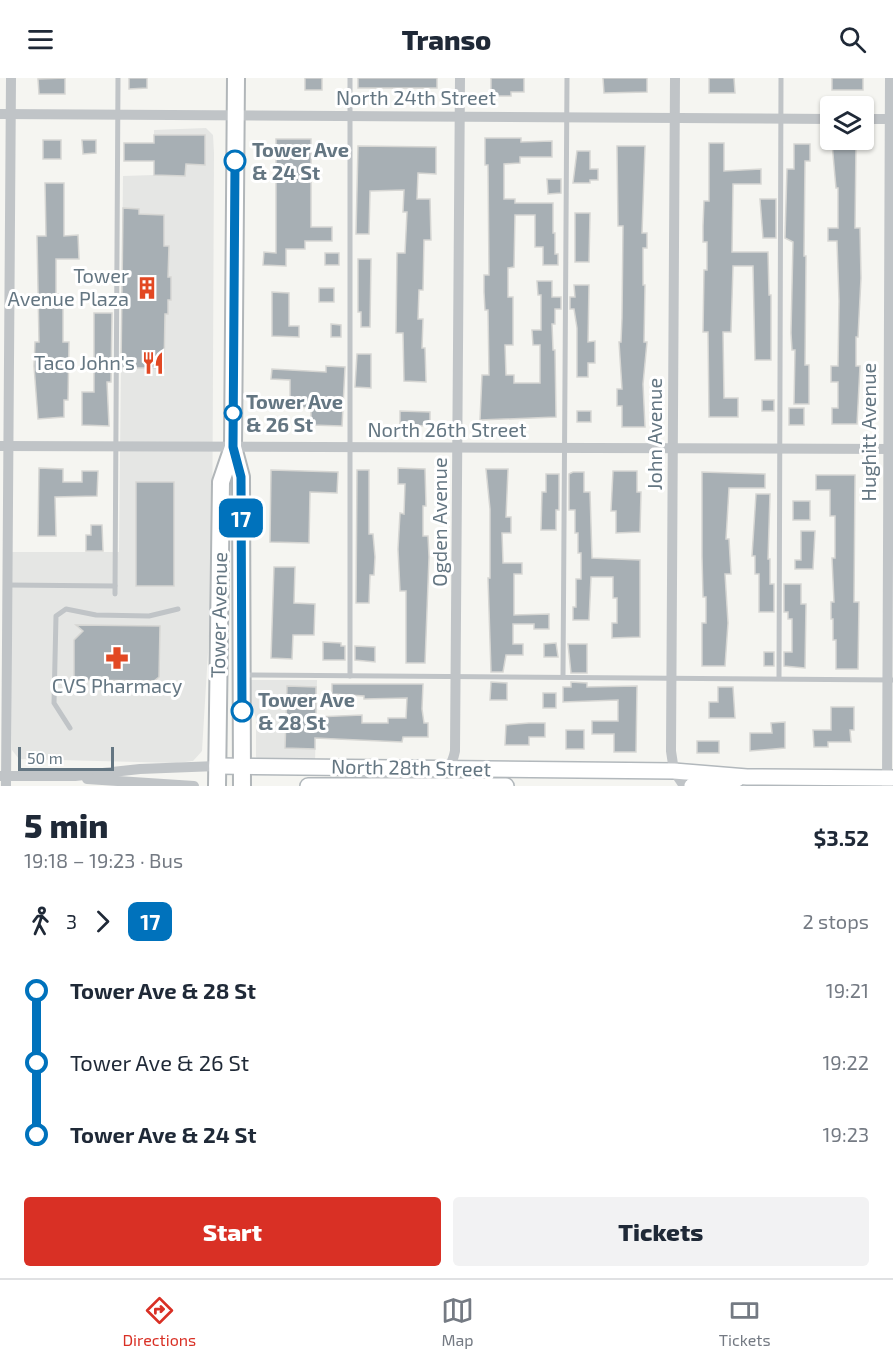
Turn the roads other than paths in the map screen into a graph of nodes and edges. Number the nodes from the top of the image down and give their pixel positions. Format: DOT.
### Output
graph roads {
  1 [pos="11,78"];
  2 [pos="118,78"];
  3 [pos="236,78"];
  4 [pos="350,78"];
  5 [pos="460,78"];
  6 [pos="567,78"];
  7 [pos="675,78"];
  8 [pos="781,78"];
  9 [pos="890,78"];
  10 [pos="5,114"];
  11 [pos="118,115"];
  12 [pos="235,115"];
  13 [pos="350,116"];
  14 [pos="460,116"];
  15 [pos="567,117"];
  16 [pos="675,118"];
  17 [pos="781,118"];
  18 [pos="820,118"];
  19 [pos="874,119"];
  20 [pos="891,119"];
  21 [pos="4,446"];
  22 [pos="116,446"];
  23 [pos="233,447"];
  24 [pos="350,447"];
  25 [pos="458,448"];
  26 [pos="565,448"];
  27 [pos="672,448"];
  28 [pos="780,449"];
  29 [pos="890,449"];
  30 [pos="7,585"];
  31 [pos="115,586"];
  32 [pos="115,594"];
  33 [pos="178,609"];
  34 [pos="3,673"];
  35 [pos="242,675"];
  36 [pos="350,676"];
  37 [pos="457,676"];
  38 [pos="563,677"];
  39 [pos="671,677"];
  40 [pos="779,678"];
  41 [pos="890,680"];
  42 [pos="70,728"];
  43 [pos="217,766"];
  44 [pos="242,767"];
  45 [pos="450,768"];
  46 [pos="674,771"];
  47 [pos="75,776"];
  48 [pos="747,777"];
  49 [pos="4,779"];
  50 [pos="889,781"];
  51 [pos="364,785"];
  52 [pos="194,786"];
  53 [pos="217,786"];
  54 [pos="242,786"];
  55 [pos="308,786"];
  56 [pos="506,786"];
  57 [pos="684,786"];
  58 [pos="692,786"];
  1 -- 10 [label="street"];
  2 -- 11 [label="lane"];
  3 -- 12 [label="main road, Tower Avenue"];
  4 -- 13 [label="lane"];
  5 -- 14 [label="street, Ogden Avenue"];
  6 -- 15 [label="lane"];
  7 -- 16 [label="street, John Avenue"];
  8 -- 17 [label="lane"];
  9 -- 20 [label="street, Hughitt Avenue"];
  10 -- 11 [label="street, North 24th Street"];
  10 -- 21 [label="street"];
  11 -- 12 [label="street, North 24th Street"];
  11 -- 22 [label="lane"];
  12 -- 13 [label="street, North 24th Street"];
  12 -- 23 [label="main road, Tower Avenue"];
  13 -- 14 [label="street, North 24th Street"];
  13 -- 24 [label="lane"];
  14 -- 15 [label="street, North 24th Street"];
  14 -- 25 [label="street, Ogden Avenue"];
  15 -- 16 [label="street, North 24th Street"];
  15 -- 26 [label="lane"];
  16 -- 17 [label="street, North 24th Street"];
  16 -- 27 [label="street, John Avenue"];
  17 -- 18 [label="street, North 24th Street"];
  17 -- 28 [label="lane"];
  19 -- 20 [label="street"];
  20 -- 29 [label="street, Hughitt Avenue"];
  21 -- 22 [label="street, North 26th Street"];
  21 -- 30 [label="street"];
  22 -- 23 [label="street, North 26th Street"];
  22 -- 31 [label="lane"];
  23 -- 24 [label="street, North 26th Street"];
  23 -- 35 [label="main road, Tower Avenue"];
  23 -- 43 [label="main road, Tower Avenue"];
  24 -- 25 [label="street, North 26th Street"];
  24 -- 36 [label="lane"];
  25 -- 26 [label="street, North 26th Street"];
  25 -- 37 [label="street, Ogden Avenue"];
  26 -- 27 [label="street, North 26th Street"];
  26 -- 38 [label="lane"];
  27 -- 28 [label="street, North 26th Street"];
  27 -- 39 [label="street, John Avenue"];
  28 -- 29 [label="street, North 26th Street"];
  28 -- 40 [label="lane"];
  29 -- 41 [label="street, Hughitt Avenue"];
  30 -- 31 [label="lane"];
  30 -- 34 [label="street"];
  31 -- 32 [label="lane"];
  33 -- 42 [label="lane"];
  34 -- 49 [label="street"];
  35 -- 36 [label="lane"];
  35 -- 44 [label="main road, Tower Avenue"];
  36 -- 37 [label="lane"];
  37 -- 38 [label="lane"];
  37 -- 45 [label="street, Ogden Avenue"];
  38 -- 39 [label="lane"];
  39 -- 40 [label="lane"];
  39 -- 46 [label="street, John Avenue"];
  40 -- 41 [label="lane"];
  41 -- 50 [label="street, Hughitt Avenue"];
  43 -- 44 [label="main road, North 28th Street"];
  43 -- 47 [label="street, North 28th Street"];
  43 -- 53 [label="main road, Tower Avenue"];
  44 -- 45 [label="main road, North 28th Street"];
  44 -- 54 [label="main road, Tower Avenue"];
  45 -- 46 [label="main road, North 28th Street"];
  45 -- 51 [label="street"];
  46 -- 48 [label="main road, North 28th Street"];
  46 -- 57 [label="street, John Avenue"];
  47 -- 49 [label="street, North 28th Street"];
  47 -- 52 [label="street, North 28th Street"];
  48 -- 50 [label="main road, North 28th Street"];
  48 -- 58 [label="main road, North 28th Street"];
  51 -- 55 [label="main road, North 28th Street"];
  51 -- 56 [label="main road, North 28th Street"];
}
